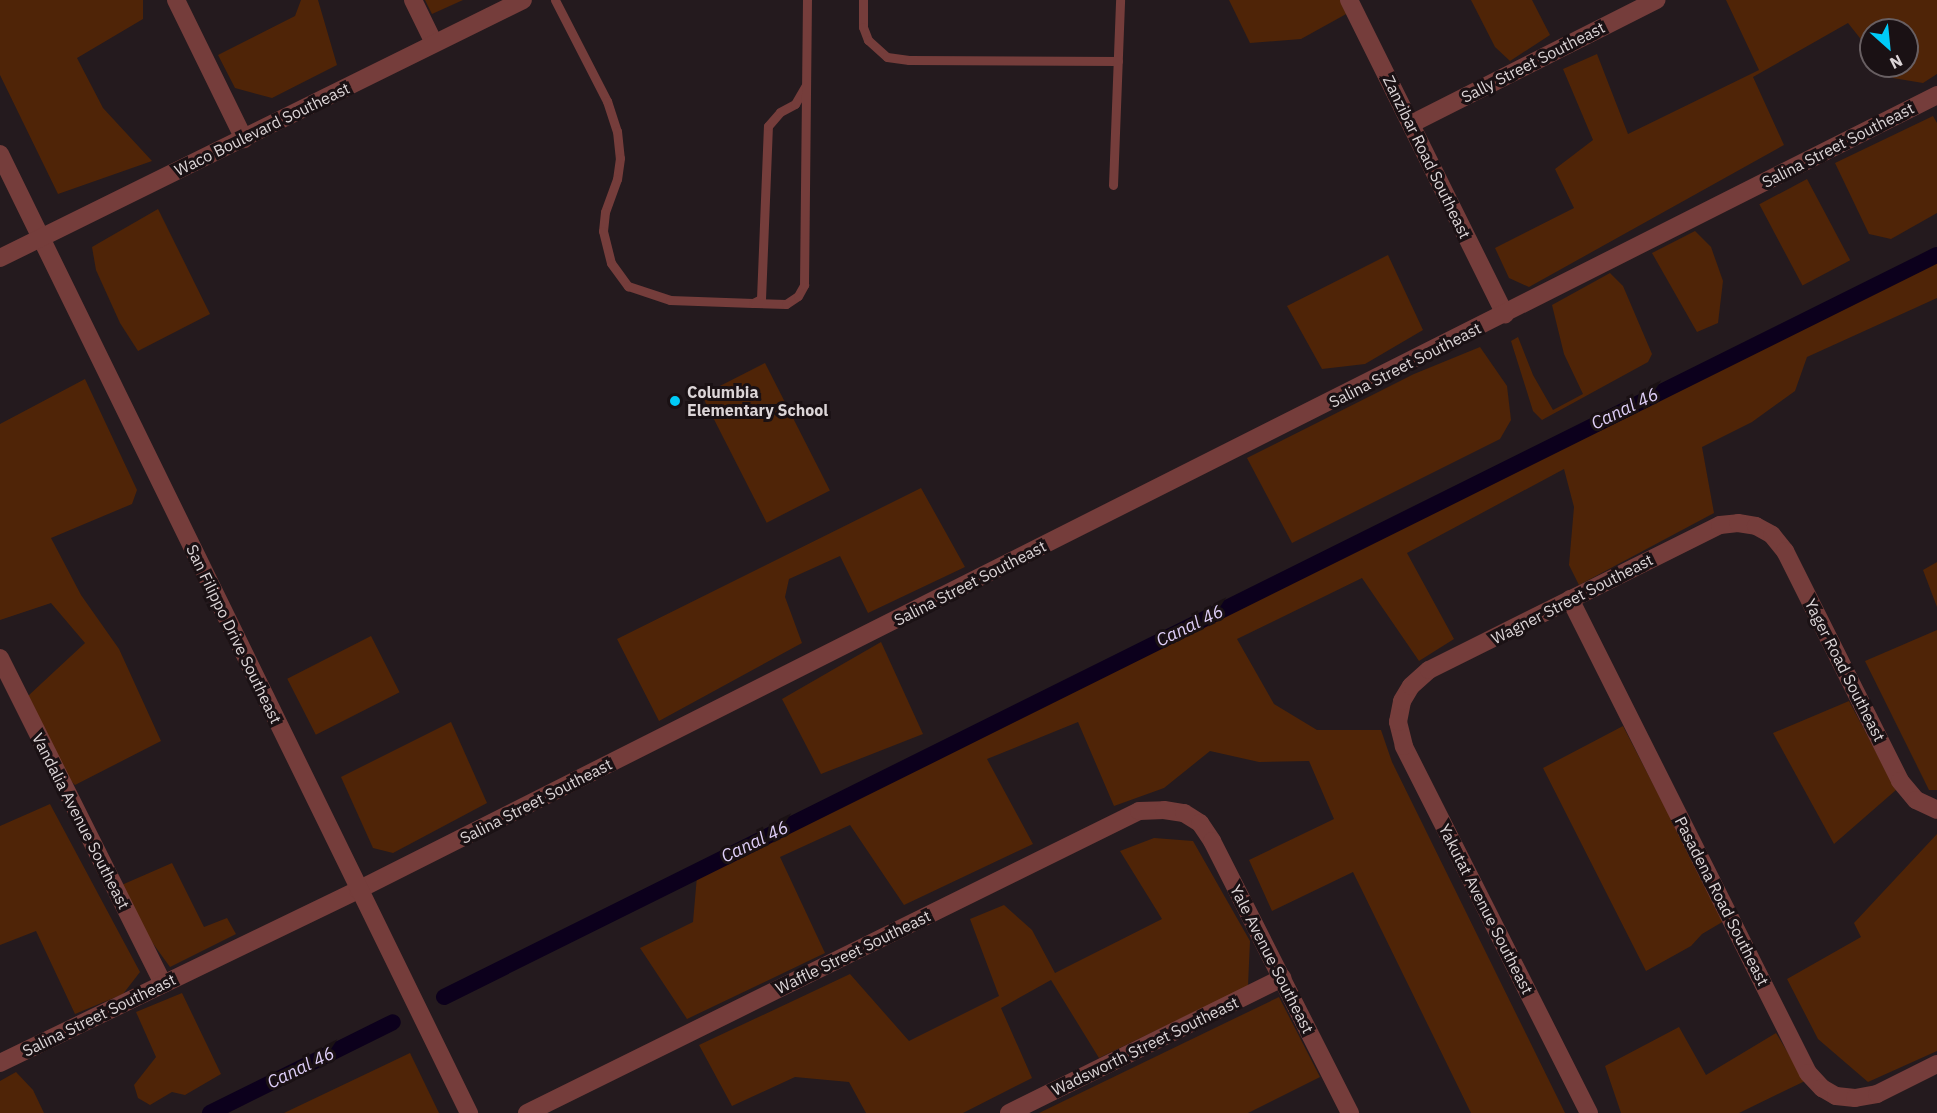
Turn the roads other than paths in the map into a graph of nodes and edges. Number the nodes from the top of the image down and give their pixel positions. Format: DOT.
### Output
graph roads {
  1 [pos="176,0"];
  2 [pos="413,0"];
  3 [pos="524,0"];
  4 [pos="555,0"];
  5 [pos="807,0"];
  6 [pos="863,0"];
  7 [pos="1120,0"];
  8 [pos="1349,0"];
  9 [pos="1656,0"];
  10 [pos="434,43"];
  11 [pos="1118,61"];
  12 [pos="805,87"];
  13 [pos="1937,95"];
  14 [pos="1411,124"];
  15 [pos="244,139"];
  16 [pos="0,154"];
  17 [pos="1113,185"];
  18 [pos="41,237"];
  19 [pos="0,258"];
  20 [pos="753,303"];
  21 [pos="1505,314"];
  22 [pos="1756,526"];
  23 [pos="1570,599"];
  24 [pos="0,658"];
  25 [pos="1402,701"];
  26 [pos="1937,810"];
  27 [pos="1184,813"];
  28 [pos="358,890"];
  29 [pos="1282,978"];
  30 [pos="163,983"];
  31 [pos="0,1063"];
  32 [pos="1937,1064"];
  33 [pos="469,1113"];
  34 [pos="527,1113"];
  35 [pos="1009,1113"];
  36 [pos="1350,1113"];
  37 [pos="1589,1113"];
  1 -- 15 [label="street"];
  2 -- 10 [label="street"];
  3 -- 10 [label="street, Waco Boulevard Southeast"];
  4 -- 20 [label="lane"];
  5 -- 12 [label="lane"];
  6 -- 11 [label="lane"];
  7 -- 11 [label="lane"];
  8 -- 14 [label="street, Zanzibar Road Southeast"];
  9 -- 14 [label="street, Sally Street Southeast"];
  10 -- 15 [label="street, Waco Boulevard Southeast"];
  11 -- 17 [label="lane"];
  12 -- 20 [label="lane"];
  12 -- 20 [label="lane"];
  13 -- 21 [label="street, Salina Street Southeast"];
  14 -- 21 [label="street, Zanzibar Road Southeast"];
  15 -- 18 [label="street, Waco Boulevard Southeast"];
  16 -- 18 [label="street, San Filippo Drive Southeast"];
  18 -- 19 [label="street, Waco Boulevard Southeast"];
  18 -- 28 [label="street, San Filippo Drive Southeast"];
  21 -- 28 [label="street, Salina Street Southeast"];
  22 -- 23 [label="street, Wagner Street Southeast"];
  22 -- 26 [label="street, Yager Road Southeast"];
  23 -- 25 [label="street, Wagner Street Southeast"];
  23 -- 32 [label="street, Pasadena Road Southeast"];
  24 -- 30 [label="street, Vandalia Avenue Southeast"];
  25 -- 37 [label="street, Yakutat Avenue Southeast"];
  27 -- 29 [label="street, Yale Avenue Southeast"];
  27 -- 34 [label="street, Waffle Street Southeast"];
  28 -- 30 [label="street, Salina Street Southeast"];
  28 -- 33 [label="street, San Filippo Drive Southeast"];
  29 -- 35 [label="street, Wadsworth Street Southeast"];
  29 -- 36 [label="street, Yale Avenue Southeast"];
  30 -- 31 [label="street, Salina Street Southeast"];
}
